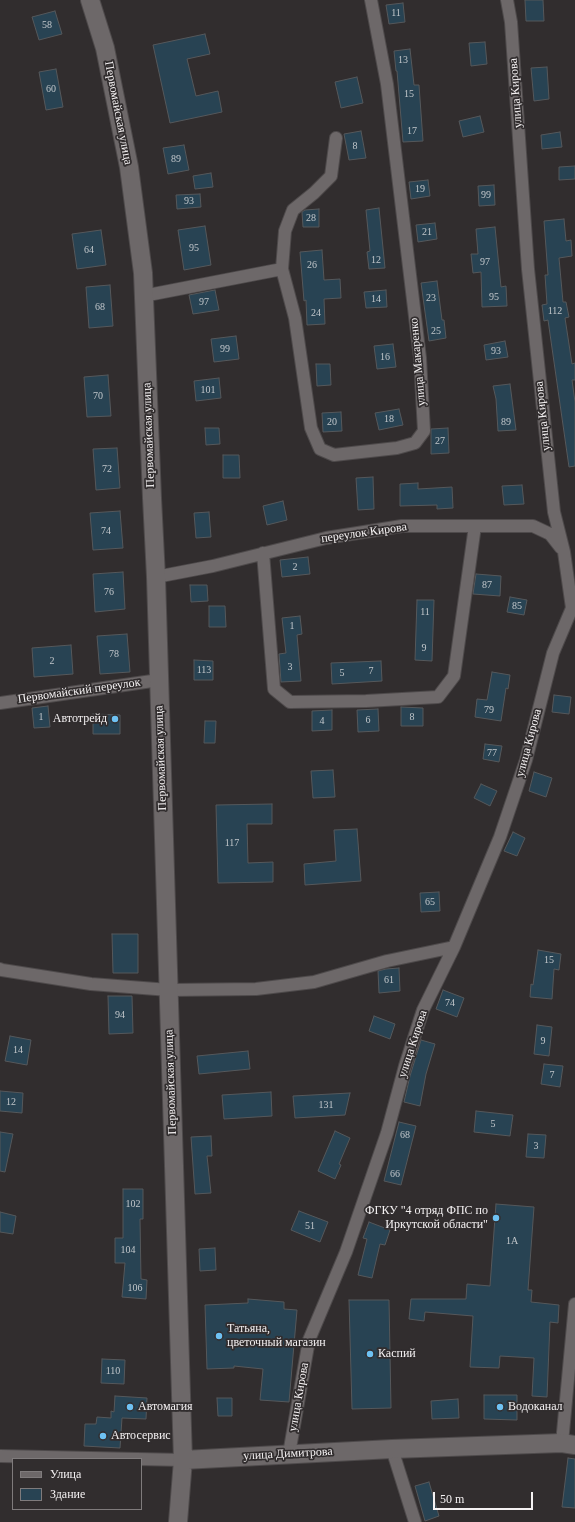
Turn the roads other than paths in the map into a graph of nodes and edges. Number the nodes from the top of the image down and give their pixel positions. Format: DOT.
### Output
graph roads {
  1 [pos="90,0"];
  2 [pos="371,0"];
  3 [pos="507,0"];
  4 [pos="336,138"];
  5 [pos="282,269"];
  6 [pos="143,296"];
  7 [pos="476,526"];
  8 [pos="564,552"];
  9 [pos="264,553"];
  10 [pos="156,577"];
  11 [pos="573,611"];
  12 [pos="159,680"];
  13 [pos="0,703"];
  14 [pos="454,947"];
  15 [pos="1,973"];
  16 [pos="169,990"];
  17 [pos="575,1304"];
  18 [pos="569,1444"];
  19 [pos="392,1449"];
  20 [pos="289,1454"];
  21 [pos="0,1456"];
  22 [pos="92,1458"];
  23 [pos="142,1459"];
  24 [pos="183,1460"];
  25 [pos="178,1522"];
  26 [pos="415,1522"];
  1 -- 6 [label="main road, Первомайская улица"];
  2 -- 5 [label="street, улица Макаренко"];
  3 -- 8 [label="street, улица Кирова"];
  4 -- 5 [label="street, улица Макаренко"];
  5 -- 6 [label="street"];
  6 -- 10 [label="main road, Первомайская улица"];
  7 -- 8 [label="street, переулок Кирова"];
  7 -- 9 [label="street, переулок Кирова"];
  7 -- 9 [label="street"];
  8 -- 11 [label="street, улица Кирова"];
  9 -- 10 [label="street, переулок Кирова"];
  10 -- 12 [label="main road, Первомайская улица"];
  11 -- 14 [label="street, улица Кирова"];
  12 -- 13 [label="street, Первомайский переулок"];
  12 -- 16 [label="main road, Первомайская улица"];
  14 -- 16 [label="street"];
  14 -- 20 [label="street, улица Кирова"];
  15 -- 16 [label="street"];
  16 -- 24 [label="main road, Первомайская улица"];
  17 -- 18 [label="street"];
  18 -- 19 [label="main road, улица Димитрова"];
  19 -- 20 [label="main road, улица Димитрова"];
  19 -- 26 [label="street"];
  20 -- 24 [label="main road, улица Димитрова"];
  21 -- 22 [label="street, улица Димитрова"];
  23 -- 24 [label="street, улица Димитрова"];
  24 -- 25 [label="main road, Первомайская улица"];
}
